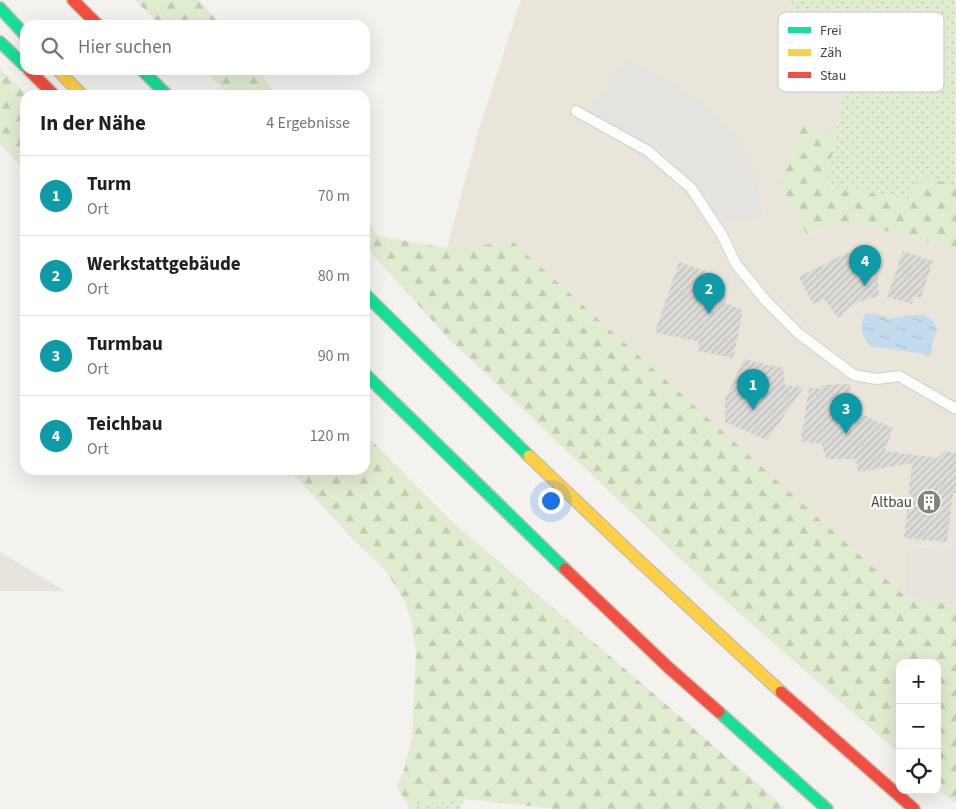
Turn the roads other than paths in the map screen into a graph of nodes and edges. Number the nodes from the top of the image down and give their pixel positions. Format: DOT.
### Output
graph roads {
  1 [pos="73,0"];
  2 [pos="0,8"];
  3 [pos="93,20"];
  4 [pos="20,30"];
  5 [pos="0,42"];
  6 [pos="20,61"];
  7 [pos="33,75"];
  8 [pos="63,75"];
  9 [pos="147,75"];
  10 [pos="49,90"];
  11 [pos="77,90"];
  12 [pos="162,90"];
  13 [pos="576,111"];
  14 [pos="370,299"];
  15 [pos="370,379"];
  16 [pos="956,409"];
  17 [pos="827,809"];
  18 [pos="914,809"];
  1 -- 3 [label="highway"];
  2 -- 4 [label="highway"];
  5 -- 6 [label="highway"];
  7 -- 10 [label="highway"];
  8 -- 11 [label="highway"];
  9 -- 12 [label="highway"];
  13 -- 16 [label="lane"];
  14 -- 18 [label="highway"];
  15 -- 17 [label="highway"];
}
